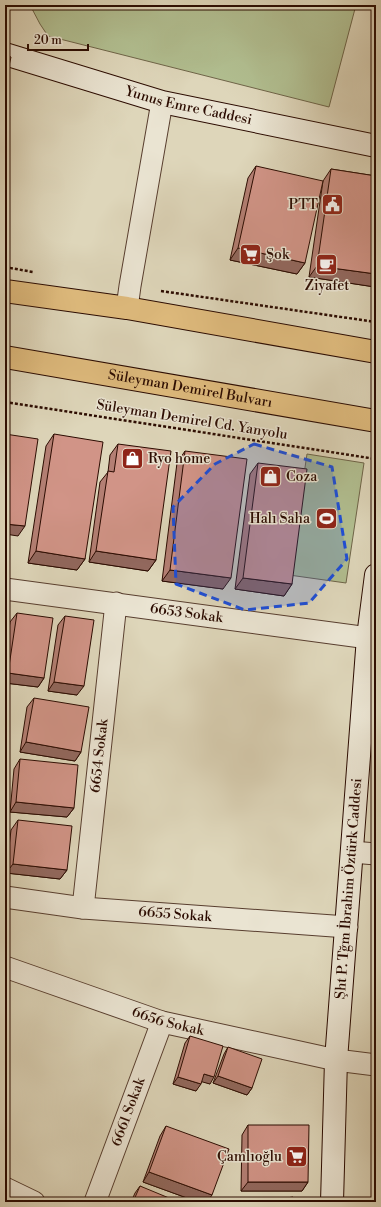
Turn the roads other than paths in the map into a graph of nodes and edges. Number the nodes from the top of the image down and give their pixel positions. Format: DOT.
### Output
graph roads {
  1 [pos="5,54"];
  2 [pos="162,102"];
  3 [pos="376,146"];
  4 [pos="5,292"];
  5 [pos="127,308"];
  6 [pos="376,352"];
  7 [pos="5,357"];
  8 [pos="376,421"];
  9 [pos="376,575"];
  10 [pos="5,589"];
  11 [pos="116,603"];
  12 [pos="372,638"];
  13 [pos="352,852"];
  14 [pos="376,854"];
  15 [pos="5,897"];
  16 [pos="83,908"];
  17 [pos="346,927"];
  18 [pos="5,967"];
  19 [pos="162,1022"];
  20 [pos="336,1060"];
  21 [pos="376,1065"];
  22 [pos="5,1188"];
  23 [pos="34,1202"];
  24 [pos="95,1202"];
  25 [pos="332,1202"];
  1 -- 2 [label="main road, Yunus Emre Caddesi"];
  2 -- 3 [label="main road, Yunus Emre Caddesi"];
  2 -- 5 [label="street"];
  4 -- 5 [label="main road"];
  5 -- 6 [label="main road"];
  7 -- 8 [label="main road, Süleyman Demirel Bulvarı"];
  9 -- 12 [label="main road, Şht P. Tğm İbrahim Öztürk Caddesi"];
  10 -- 11 [label="street, 6653 Sokak"];
  11 -- 12 [label="street, 6653 Sokak"];
  11 -- 16 [label="street, 6654 Sokak"];
  12 -- 13 [label="main road, Şht P. Tğm İbrahim Öztürk Caddesi"];
  13 -- 14 [label="street"];
  13 -- 17 [label="main road, Şht P. Tğm İbrahim Öztürk Caddesi"];
  15 -- 16 [label="street, 6655 Sokak"];
  16 -- 17 [label="street, 6655 Sokak"];
  17 -- 20 [label="main road, Şht P. Tğm İbrahim Öztürk Caddesi"];
  18 -- 19 [label="street, 6656 Sokak"];
  19 -- 20 [label="street, 6656 Sokak"];
  19 -- 24 [label="street, 6661 Sokak"];
  20 -- 21 [label="street, 6656 Sokak"];
  20 -- 25 [label="main road, Şht P. Tğm İbrahim Öztürk Caddesi"];
  22 -- 23 [label="street"];
}
